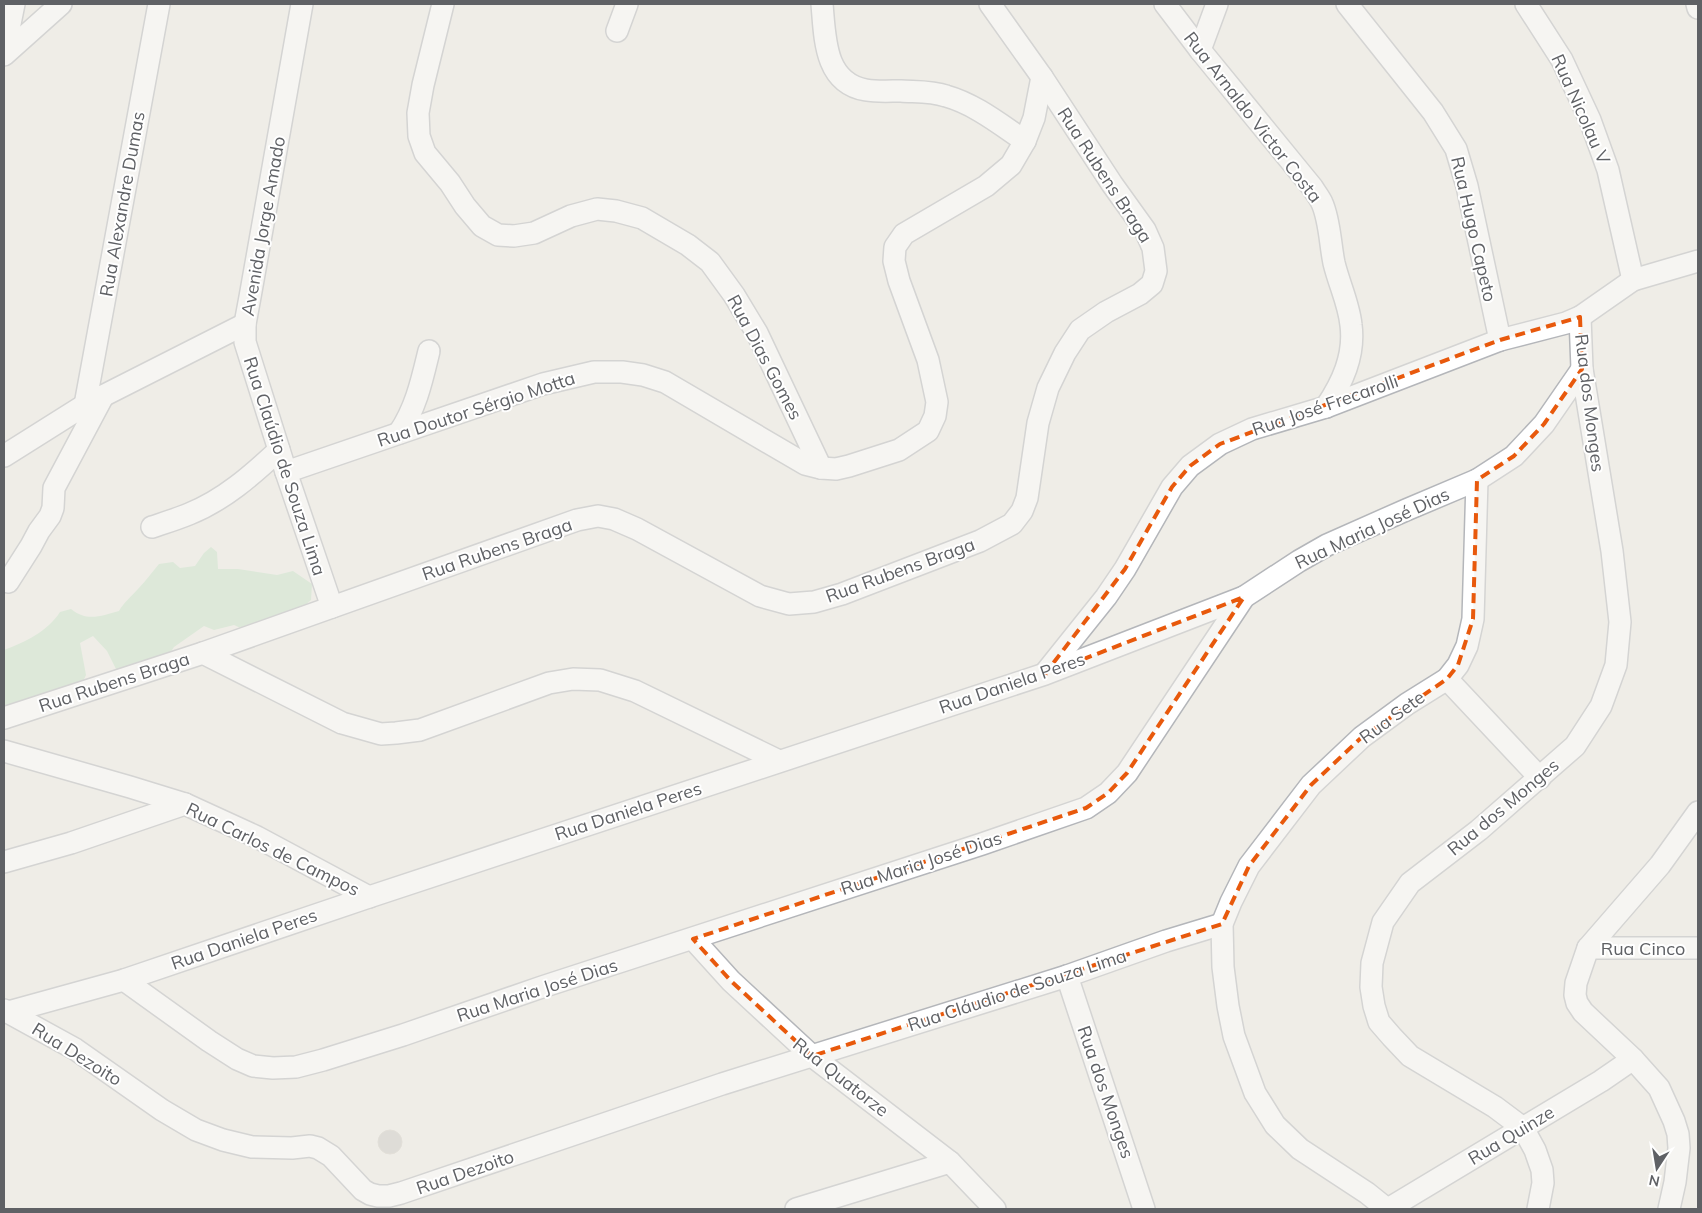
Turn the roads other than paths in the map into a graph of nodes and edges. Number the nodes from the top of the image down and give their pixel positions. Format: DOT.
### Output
graph roads {
  1 [pos="14,4"];
  2 [pos="61,4"];
  3 [pos="158,4"];
  4 [pos="302,4"];
  5 [pos="443,4"];
  6 [pos="627,4"];
  7 [pos="822,4"];
  8 [pos="990,4"];
  9 [pos="1165,4"];
  10 [pos="1217,4"];
  11 [pos="1347,4"];
  12 [pos="1526,4"];
  13 [pos="1697,4"];
  14 [pos="1698,8"];
  15 [pos="617,31"];
  16 [pos="1200,50"];
  17 [pos="4,55"];
  18 [pos="1042,77"];
  19 [pos="1026,141"];
  20 [pos="1698,260"];
  21 [pos="1633,280"];
  22 [pos="1580,317"];
  23 [pos="245,324"];
  24 [pos="1500,340"];
  25 [pos="429,351"];
  26 [pos="1582,369"];
  27 [pos="94,400"];
  28 [pos="1326,407"];
  29 [pos="399,433"];
  30 [pos="279,450"];
  31 [pos="4,456"];
  32 [pos="821,468"];
  33 [pos="286,472"];
  34 [pos="1477,480"];
  35 [pos="152,527"];
  36 [pos="8,582"];
  37 [pos="1244,596"];
  38 [pos="332,606"];
  39 [pos="203,653"];
  40 [pos="1045,674"];
  41 [pos="1446,679"];
  42 [pos="4,718"];
  43 [pos="4,751"];
  44 [pos="778,761"];
  45 [pos="1540,778"];
  46 [pos="185,804"];
  47 [pos="1698,812"];
  48 [pos="4,862"];
  49 [pos="369,897"];
  50 [pos="1222,924"];
  51 [pos="693,939"];
  52 [pos="1588,948"];
  53 [pos="1698,948"];
  54 [pos="1067,976"];
  55 [pos="124,980"];
  56 [pos="6,1011"];
  57 [pos="812,1056"];
  58 [pos="1633,1059"];
  59 [pos="1523,1128"];
  60 [pos="950,1162"];
  61 [pos="796,1209"];
  62 [pos="995,1209"];
  63 [pos="1144,1209"];
  64 [pos="1388,1209"];
  65 [pos="1538,1209"];
  66 [pos="1669,1209"];
  1 -- 17 [label="street"];
  2 -- 17 [label="street"];
  3 -- 27 [label="street, Rua Alexandre Dumas"];
  4 -- 23 [label="street, Avenida Jorge Amado"];
  5 -- 32 [label="street, Rua Dias Gomes"];
  6 -- 15 [label="street"];
  7 -- 19 [label="street"];
  8 -- 18 [label="street, Rua Rubens Braga"];
  9 -- 16 [label="street, Rua Arnaldo Victor Costa"];
  10 -- 16 [label="street"];
  11 -- 24 [label="street, Rua Hugo Capeto"];
  12 -- 21 [label="street, Rua Nicolau V"];
  13 -- 14 [label="street"];
  16 -- 28 [label="street, Rua Arnaldo Victor Costa"];
  18 -- 19 [label="street, Rua Doutor Sérgio Motta"];
  18 -- 38 [label="street, Rua Rubens Braga"];
  19 -- 32 [label="street, Rua Doutor Sérgio Motta"];
  20 -- 21 [label="street, Rua José Frecarolli"];
  21 -- 22 [label="street, Rua José Frecarolli"];
  22 -- 24 [label="street, Rua José Frecarolli"];
  22 -- 26 [label="street, Rua dos Monges"];
  23 -- 27 [label="street, Avenida Jorge Amado"];
  23 -- 30 [label="street, Rua Claúdio de Souza Lima"];
  24 -- 28 [label="street, Rua José Frecarolli"];
  25 -- 29 [label="street"];
  26 -- 34 [label="street, Rua Maria José Dias"];
  26 -- 45 [label="street, Rua dos Monges"];
  27 -- 31 [label="street, Avenida Jorge Amado"];
  27 -- 36 [label="street, Rua Alexandre Dumas"];
  28 -- 40 [label="street, Rua José Frecarolli"];
  29 -- 32 [label="street, Rua Doutor Sérgio Motta"];
  29 -- 33 [label="street, Rua Doutor Sérgio Motta"];
  30 -- 33 [label="street, Rua Claúdio de Souza Lima"];
  30 -- 35 [label="street"];
  33 -- 38 [label="street, Rua Claúdio de Souza Lima"];
  34 -- 37 [label="street, Rua Maria José Dias"];
  34 -- 41 [label="street, Rua Sete"];
  37 -- 40 [label="street, Rua Daniela Peres"];
  37 -- 51 [label="street, Rua Maria José Dias"];
  38 -- 39 [label="street, Rua Rubens Braga"];
  39 -- 42 [label="street, Rua Rubens Braga"];
  39 -- 44 [label="street"];
  40 -- 44 [label="street, Rua Daniela Peres"];
  41 -- 45 [label="street"];
  41 -- 50 [label="street, Rua Sete"];
  43 -- 46 [label="street, Rua Carlos de Campos"];
  44 -- 49 [label="street, Rua Daniela Peres"];
  45 -- 59 [label="street, Rua dos Monges"];
  46 -- 48 [label="street"];
  46 -- 49 [label="street, Rua Carlos de Campos"];
  47 -- 52 [label="street"];
  49 -- 55 [label="street, Rua Daniela Peres"];
  50 -- 54 [label="street, Rua Cláudio de Souza Lima"];
  50 -- 64 [label="street"];
  51 -- 55 [label="street, Rua Maria José Dias"];
  51 -- 57 [label="street, Rua Quatorze"];
  52 -- 53 [label="street, Rua Cinco"];
  52 -- 58 [label="street"];
  54 -- 57 [label="street, Rua Cláudio de Souza Lima"];
  54 -- 63 [label="street, Rua dos Monges"];
  55 -- 56 [label="street, Rua Daniela Peres"];
  56 -- 57 [label="street, Rua Dezoito"];
  57 -- 60 [label="street, Rua Quatorze"];
  58 -- 59 [label="street, Rua Quinze"];
  58 -- 66 [label="street"];
  59 -- 64 [label="street, Rua Quinze"];
  59 -- 65 [label="street, Rua dos Monges"];
  60 -- 61 [label="street"];
  60 -- 62 [label="street, Rua Quatorze"];
}
